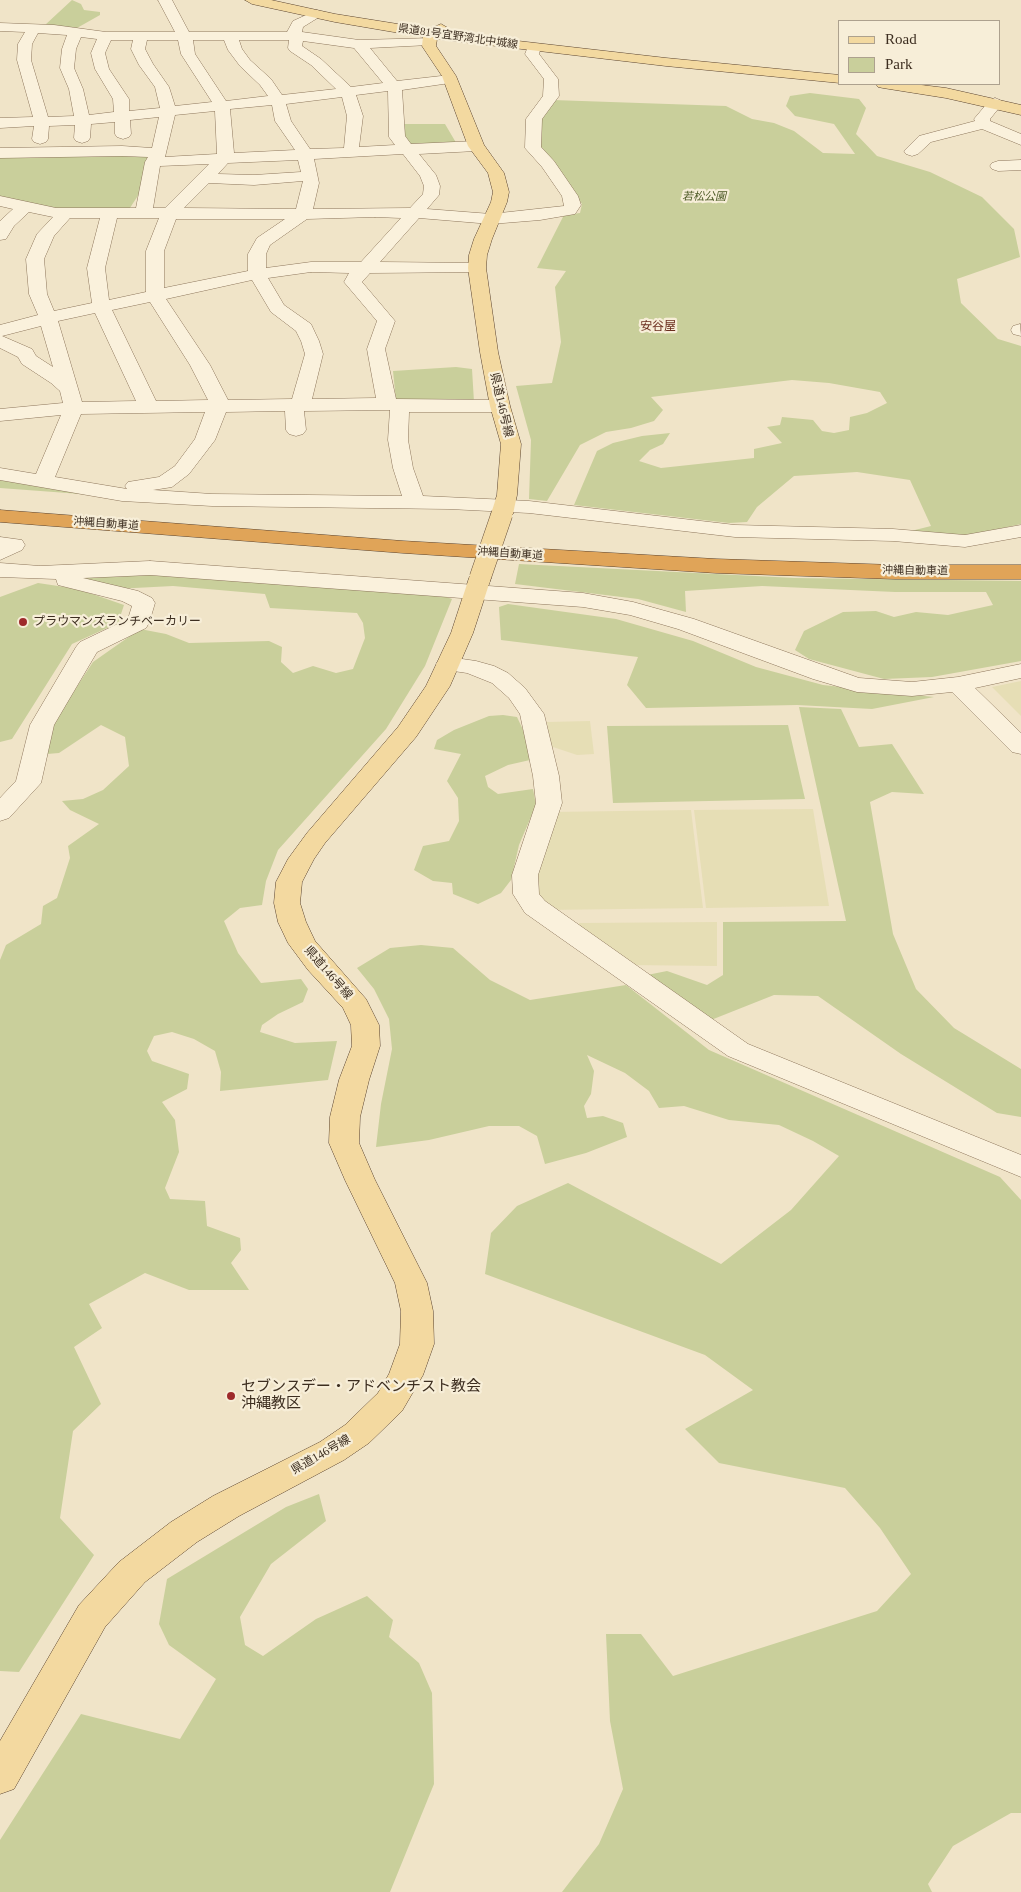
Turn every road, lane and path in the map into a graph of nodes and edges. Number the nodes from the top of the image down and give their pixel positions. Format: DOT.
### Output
graph roads {
  1 [pos="165,0"];
  2 [pos="252,0"];
  3 [pos="296,0"];
  4 [pos="317,14"];
  5 [pos="0,26"];
  6 [pos="34,28"];
  7 [pos="76,31"];
  8 [pos="434,34"];
  9 [pos="106,36"];
  10 [pos="230,36"];
  11 [pos="296,36"];
  12 [pos="141,37"];
  13 [pos="185,37"];
  14 [pos="359,44"];
  15 [pos="534,47"];
  16 [pos="666,62"];
  17 [pos="450,79"];
  18 [pos="838,79"];
  19 [pos="891,85"];
  20 [pos="393,86"];
  21 [pos="348,92"];
  22 [pos="278,100"];
  23 [pos="995,104"];
  24 [pos="222,106"];
  25 [pos="0,107"];
  26 [pos="1021,110"];
  27 [pos="168,111"];
  28 [pos="124,116"];
  29 [pos="83,120"];
  30 [pos="42,122"];
  31 [pos="983,124"];
  32 [pos="1,125"];
  33 [pos="1021,140"];
  34 [pos="476,146"];
  35 [pos="408,150"];
  36 [pos="122,151"];
  37 [pos="912,151"];
  38 [pos="80,152"];
  39 [pos="351,152"];
  40 [pos="0,153"];
  41 [pos="38,154"];
  42 [pos="305,154"];
  43 [pos="156,158"];
  44 [pos="224,158"];
  45 [pos="1021,165"];
  46 [pos="998,166"];
  47 [pos="310,176"];
  48 [pos="204,178"];
  49 [pos="0,201"];
  50 [pos="25,207"];
  51 [pos="144,212"];
  52 [pos="66,213"];
  53 [pos="110,213"];
  54 [pos="416,213"];
  55 [pos="169,214"];
  56 [pos="303,214"];
  57 [pos="491,219"];
  58 [pos="0,235"];
  59 [pos="366,267"];
  60 [pos="478,268"];
  61 [pos="257,274"];
  62 [pos="156,295"];
  63 [pos="101,306"];
  64 [pos="48,318"];
  65 [pos="0,331"];
  66 [pos="0,341"];
  67 [pos="71,398"];
  68 [pos="297,405"];
  69 [pos="393,405"];
  70 [pos="221,406"];
  71 [pos="500,406"];
  72 [pos="149,408"];
  73 [pos="0,415"];
  74 [pos="296,430"];
  75 [pos="0,474"];
  76 [pos="43,482"];
  77 [pos="104,492"];
  78 [pos="0,500"];
  79 [pos="415,502"];
  80 [pos="503,510"];
  81 [pos="0,516"];
  82 [pos="1021,531"];
  83 [pos="0,543"];
  84 [pos="0,553"];
  85 [pos="1021,555"];
  86 [pos="0,570"];
  87 [pos="1021,572"];
  88 [pos="40,573"];
  89 [pos="478,585"];
  90 [pos="448,664"];
  91 [pos="1021,671"];
  92 [pos="958,684"];
  93 [pos="1021,747"];
  94 [pos="0,813"];
  95 [pos="1021,1167"];
  96 [pos="0,1777"];
  1 -- 13 [label="street"];
  2 -- 4 [label="main road, 県道81号宜野湾北中城線"];
  3 -- 8 [label="main road, 県道81号宜野湾北中城線"];
  4 -- 8 [label="main road, 県道81号宜野湾北中城線"];
  4 -- 11 [label="street"];
  5 -- 6 [label="street"];
  6 -- 7 [label="street"];
  6 -- 30 [label="street"];
  7 -- 9 [label="street"];
  7 -- 29 [label="street"];
  8 -- 14 [label="street"];
  8 -- 15 [label="main road, 県道81号宜野湾北中城線"];
  8 -- 16 [label="main road, 県道81号宜野湾北中城線"];
  8 -- 17 [label="main road, 県道146号線"];
  9 -- 12 [label="street"];
  9 -- 28 [label="street"];
  10 -- 11 [label="street"];
  10 -- 13 [label="street"];
  10 -- 22 [label="street"];
  11 -- 14 [label="street"];
  11 -- 21 [label="street"];
  12 -- 13 [label="street"];
  12 -- 27 [label="street"];
  13 -- 24 [label="street"];
  14 -- 20 [label="street"];
  15 -- 16 [label="main road, 県道81号宜野湾北中城線"];
  15 -- 57 [label="street"];
  16 -- 18 [label="main road, 県道81号宜野湾北中城線"];
  17 -- 20 [label="street"];
  17 -- 34 [label="main road, 県道146号線"];
  19 -- 23 [label="main road"];
  20 -- 21 [label="street"];
  20 -- 35 [label="street"];
  21 -- 22 [label="street"];
  21 -- 39 [label="street"];
  22 -- 24 [label="street"];
  22 -- 42 [label="street"];
  23 -- 26 [label="main road"];
  23 -- 31 [label="street"];
  24 -- 27 [label="street"];
  24 -- 44 [label="street"];
  25 -- 32 [label="street"];
  27 -- 28 [label="street"];
  27 -- 43 [label="street"];
  28 -- 29 [label="street"];
  28 -- 36 [label="street"];
  29 -- 30 [label="street"];
  29 -- 38 [label="street"];
  30 -- 32 [label="street"];
  30 -- 41 [label="street"];
  31 -- 33 [label="street"];
  31 -- 37 [label="street"];
  34 -- 35 [label="street"];
  34 -- 57 [label="main road, 県道146号線"];
  35 -- 39 [label="street"];
  35 -- 54 [label="street"];
  36 -- 38 [label="street"];
  36 -- 43 [label="street"];
  38 -- 41 [label="street"];
  39 -- 42 [label="street"];
  40 -- 41 [label="street"];
  42 -- 44 [label="street"];
  42 -- 47 [label="street"];
  43 -- 44 [label="street"];
  43 -- 51 [label="street"];
  44 -- 48 [label="street"];
  45 -- 46 [label="street"];
  47 -- 48 [label="street"];
  47 -- 56 [label="street"];
  48 -- 55 [label="street"];
  49 -- 50 [label="street"];
  50 -- 52 [label="street"];
  50 -- 58 [label="street"];
  51 -- 53 [label="street"];
  51 -- 55 [label="street"];
  52 -- 53 [label="street"];
  52 -- 64 [label="street"];
  53 -- 63 [label="street"];
  54 -- 56 [label="street"];
  54 -- 57 [label="street"];
  54 -- 59 [label="street"];
  55 -- 56 [label="street"];
  55 -- 62 [label="street"];
  56 -- 61 [label="street"];
  57 -- 60 [label="main road, 県道146号線"];
  59 -- 60 [label="street"];
  59 -- 61 [label="street"];
  59 -- 69 [label="street"];
  60 -- 71 [label="main road, 県道146号線"];
  61 -- 62 [label="street"];
  61 -- 68 [label="street"];
  62 -- 63 [label="street"];
  62 -- 70 [label="street"];
  63 -- 64 [label="street"];
  63 -- 72 [label="street"];
  64 -- 65 [label="street"];
  64 -- 67 [label="street"];
  66 -- 67 [label="street"];
  67 -- 72 [label="street"];
  67 -- 73 [label="street"];
  67 -- 76 [label="street"];
  68 -- 69 [label="street"];
  68 -- 70 [label="street"];
  68 -- 74 [label="street"];
  69 -- 71 [label="street"];
  69 -- 79 [label="street"];
  70 -- 72 [label="street"];
  70 -- 77 [label="street"];
  71 -- 80 [label="main road, 県道146号線"];
  75 -- 76 [label="street"];
  76 -- 77 [label="street"];
  77 -- 79 [label="street"];
  78 -- 85 [label="highway, 沖縄自動車道"];
  79 -- 80 [label="street"];
  80 -- 82 [label="street"];
  80 -- 89 [label="main road, 県道146号線, bridge"];
  81 -- 87 [label="highway, 沖縄自動車道"];
  83 -- 84 [label="street"];
  86 -- 88 [label="street"];
  88 -- 89 [label="street"];
  88 -- 94 [label="street"];
  89 -- 90 [label="main road, 県道146号線"];
  89 -- 92 [label="street"];
  90 -- 95 [label="street"];
  90 -- 96 [label="main road, 県道146号線"];
  91 -- 92 [label="street"];
  92 -- 93 [label="street"];
}
